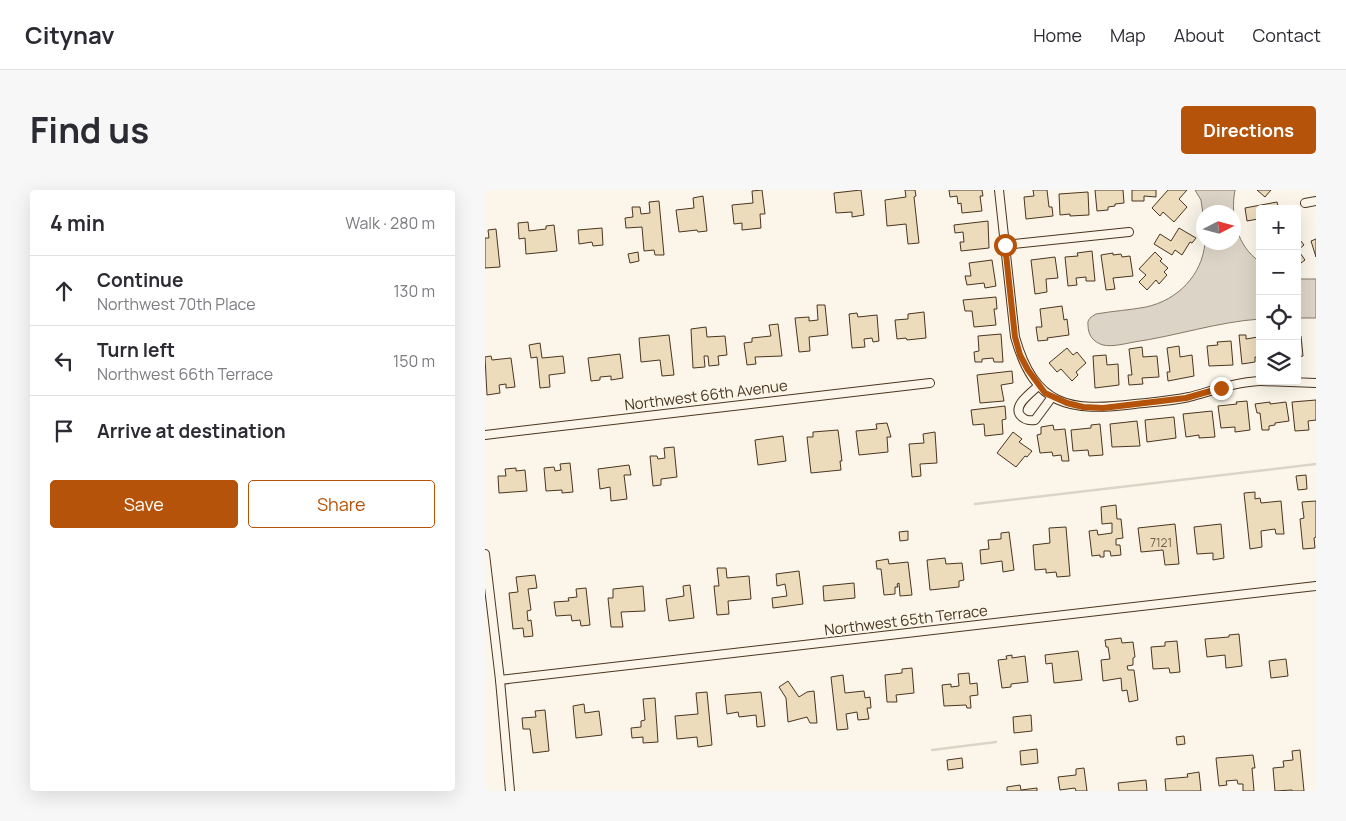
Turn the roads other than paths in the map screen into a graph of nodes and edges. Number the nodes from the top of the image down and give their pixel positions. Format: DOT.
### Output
graph roads {
  1 [pos="999,190"];
  2 [pos="1316,201"];
  3 [pos="1305,203"];
  4 [pos="1129,232"];
  5 [pos="1005,245"];
  6 [pos="1256,381"];
  7 [pos="1301,382"];
  8 [pos="930,383"];
  9 [pos="1316,383"];
  10 [pos="1038,386"];
  11 [pos="1052,397"];
  12 [pos="485,435"];
  13 [pos="485,554"];
  14 [pos="1316,586"];
  15 [pos="500,680"];
  16 [pos="509,791"];
  1 -- 5 [label="street"];
  2 -- 3 [label="street"];
  4 -- 5 [label="street"];
  5 -- 10 [label="street"];
  6 -- 11 [label="street"];
  7 -- 9 [label="street"];
  8 -- 12 [label="street, Northwest 66th Avenue"];
  10 -- 11 [label="street"];
  10 -- 11 [label="street"];
  13 -- 15 [label="street"];
  14 -- 15 [label="street, Northwest 65th Terrace"];
  15 -- 16 [label="street"];
}
